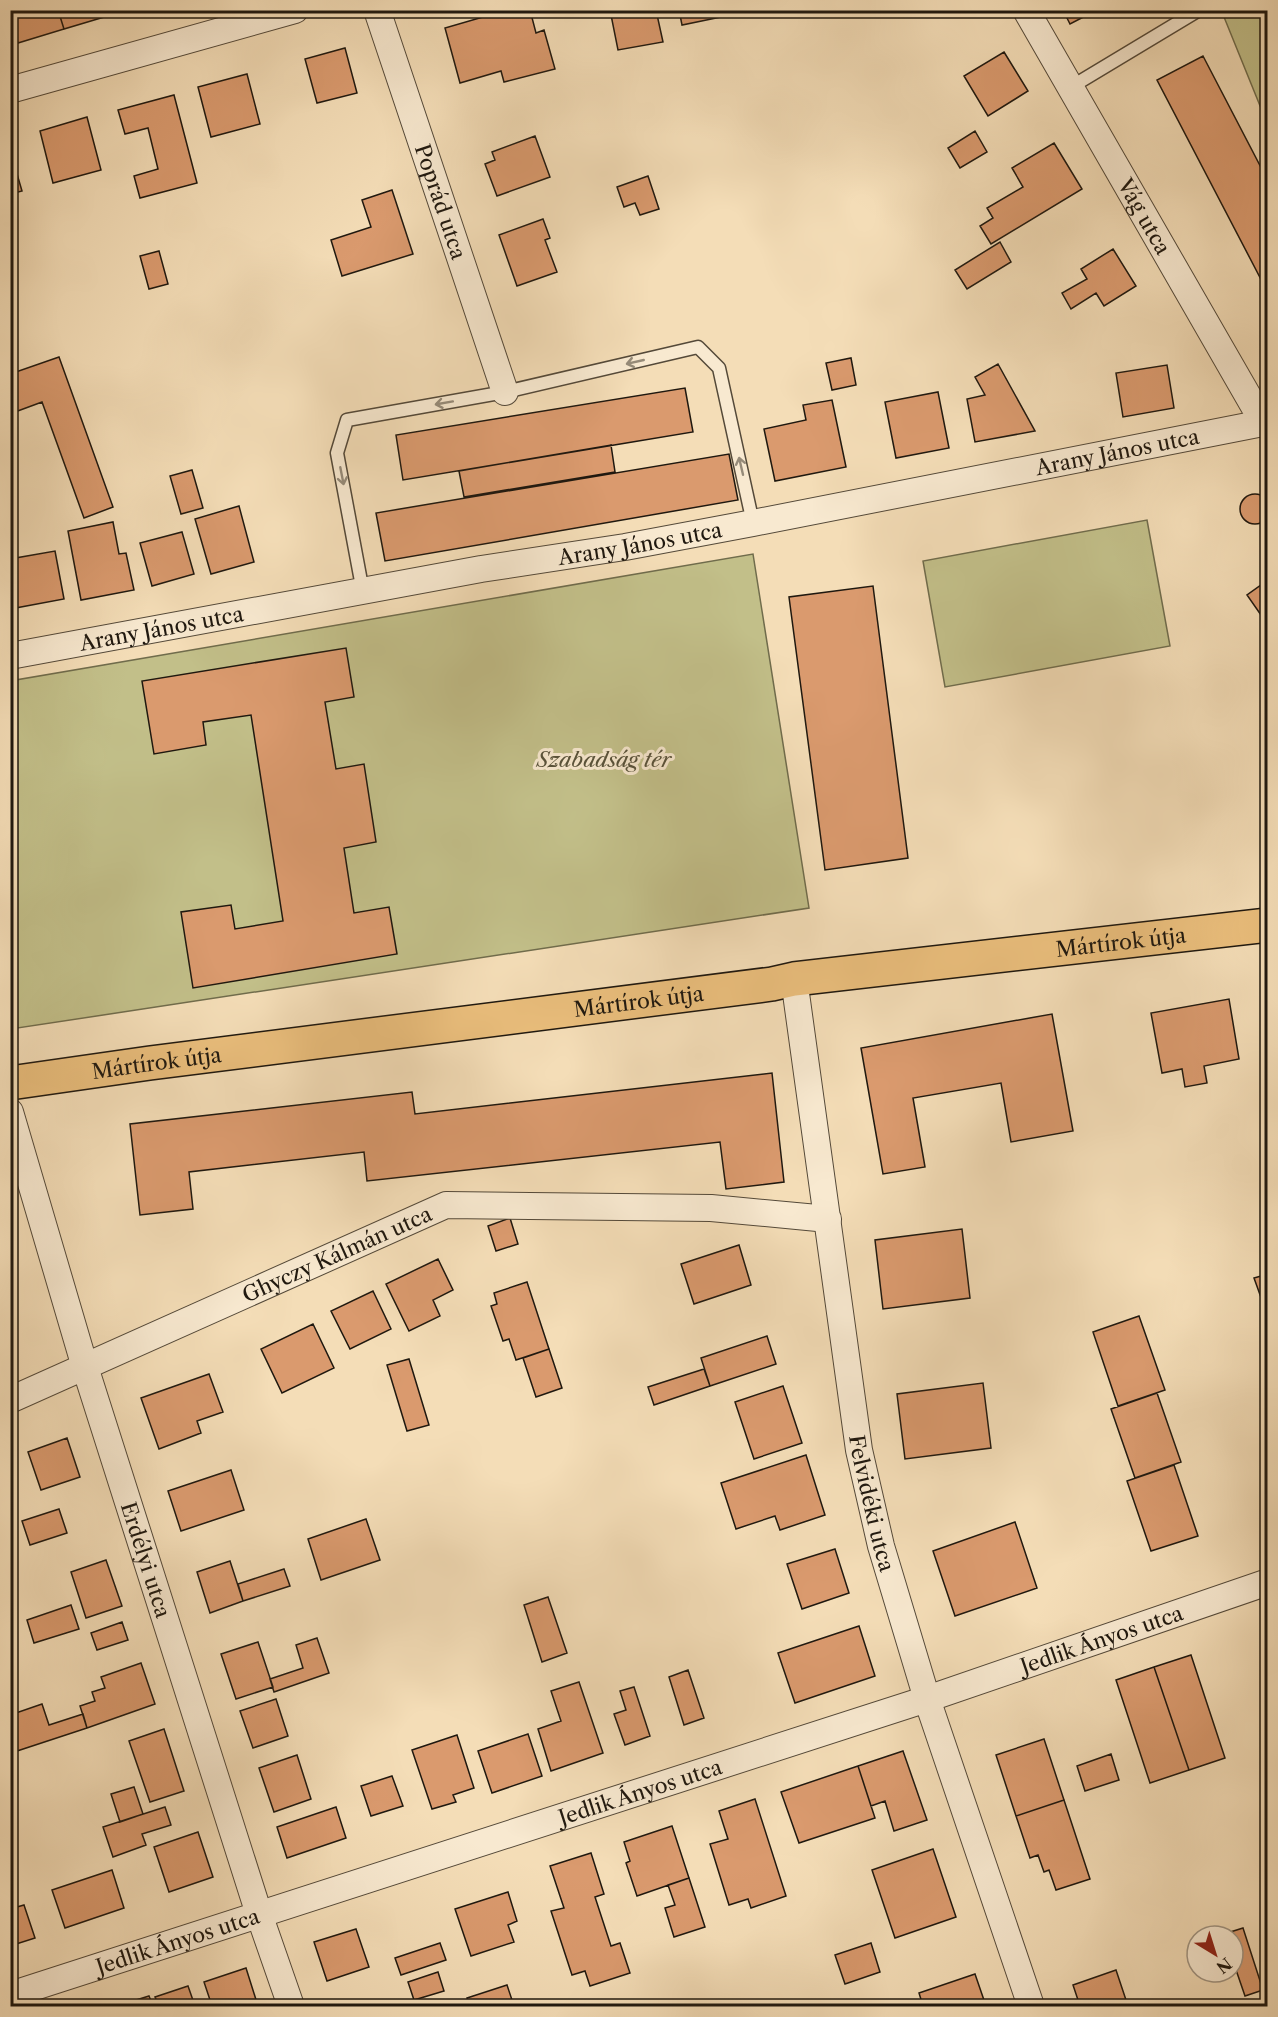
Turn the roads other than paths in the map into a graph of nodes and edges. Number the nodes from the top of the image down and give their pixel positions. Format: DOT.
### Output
graph roads {
  1 [pos="295,10"];
  2 [pos="377,10"];
  3 [pos="1026,10"];
  4 [pos="1199,10"];
  5 [pos="1071,87"];
  6 [pos="10,90"];
  7 [pos="505,392"];
  8 [pos="1265,425"];
  9 [pos="753,523"];
  10 [pos="363,592"];
  11 [pos="10,656"];
  12 [pos="1268,925"];
  13 [pos="794,979"];
  14 [pos="10,1083"];
  15 [pos="10,1112"];
  16 [pos="828,1219"];
  17 [pos="85,1367"];
  18 [pos="10,1400"];
  19 [pos="1268,1582"];
  20 [pos="927,1699"];
  21 [pos="259,1914"];
  22 [pos="10,1995"];
  23 [pos="291,2007"];
  24 [pos="1031,2007"];
  1 -- 6 [label="street"];
  2 -- 7 [label="street, Poprád utca"];
  3 -- 5 [label="street, Vág utca"];
  4 -- 5 [label="lane"];
  5 -- 8 [label="street, Vág utca"];
  9 -- 7 [label="lane, one-way"];
  7 -- 10 [label="lane, one-way"];
  8 -- 9 [label="street, Arany János utca"];
  9 -- 10 [label="street, Arany János utca"];
  10 -- 11 [label="street, Arany János utca"];
  12 -- 13 [label="main road, Mártírok útja"];
  13 -- 14 [label="main road, Mártírok útja"];
  13 -- 16 [label="street, Felvidéki utca"];
  15 -- 17 [label="street, Erdélyi utca"];
  16 -- 17 [label="street, Ghyczy Kálmán utca"];
  16 -- 20 [label="street, Felvidéki utca"];
  17 -- 18 [label="street, Ghyczy Kálmán utca"];
  17 -- 21 [label="street, Erdélyi utca"];
  19 -- 20 [label="street, Jedlik Ányos utca"];
  20 -- 21 [label="street, Jedlik Ányos utca"];
  20 -- 24 [label="street, Felvidéki utca"];
  21 -- 22 [label="street, Jedlik Ányos utca"];
  21 -- 23 [label="street, Erdélyi utca"];
}
